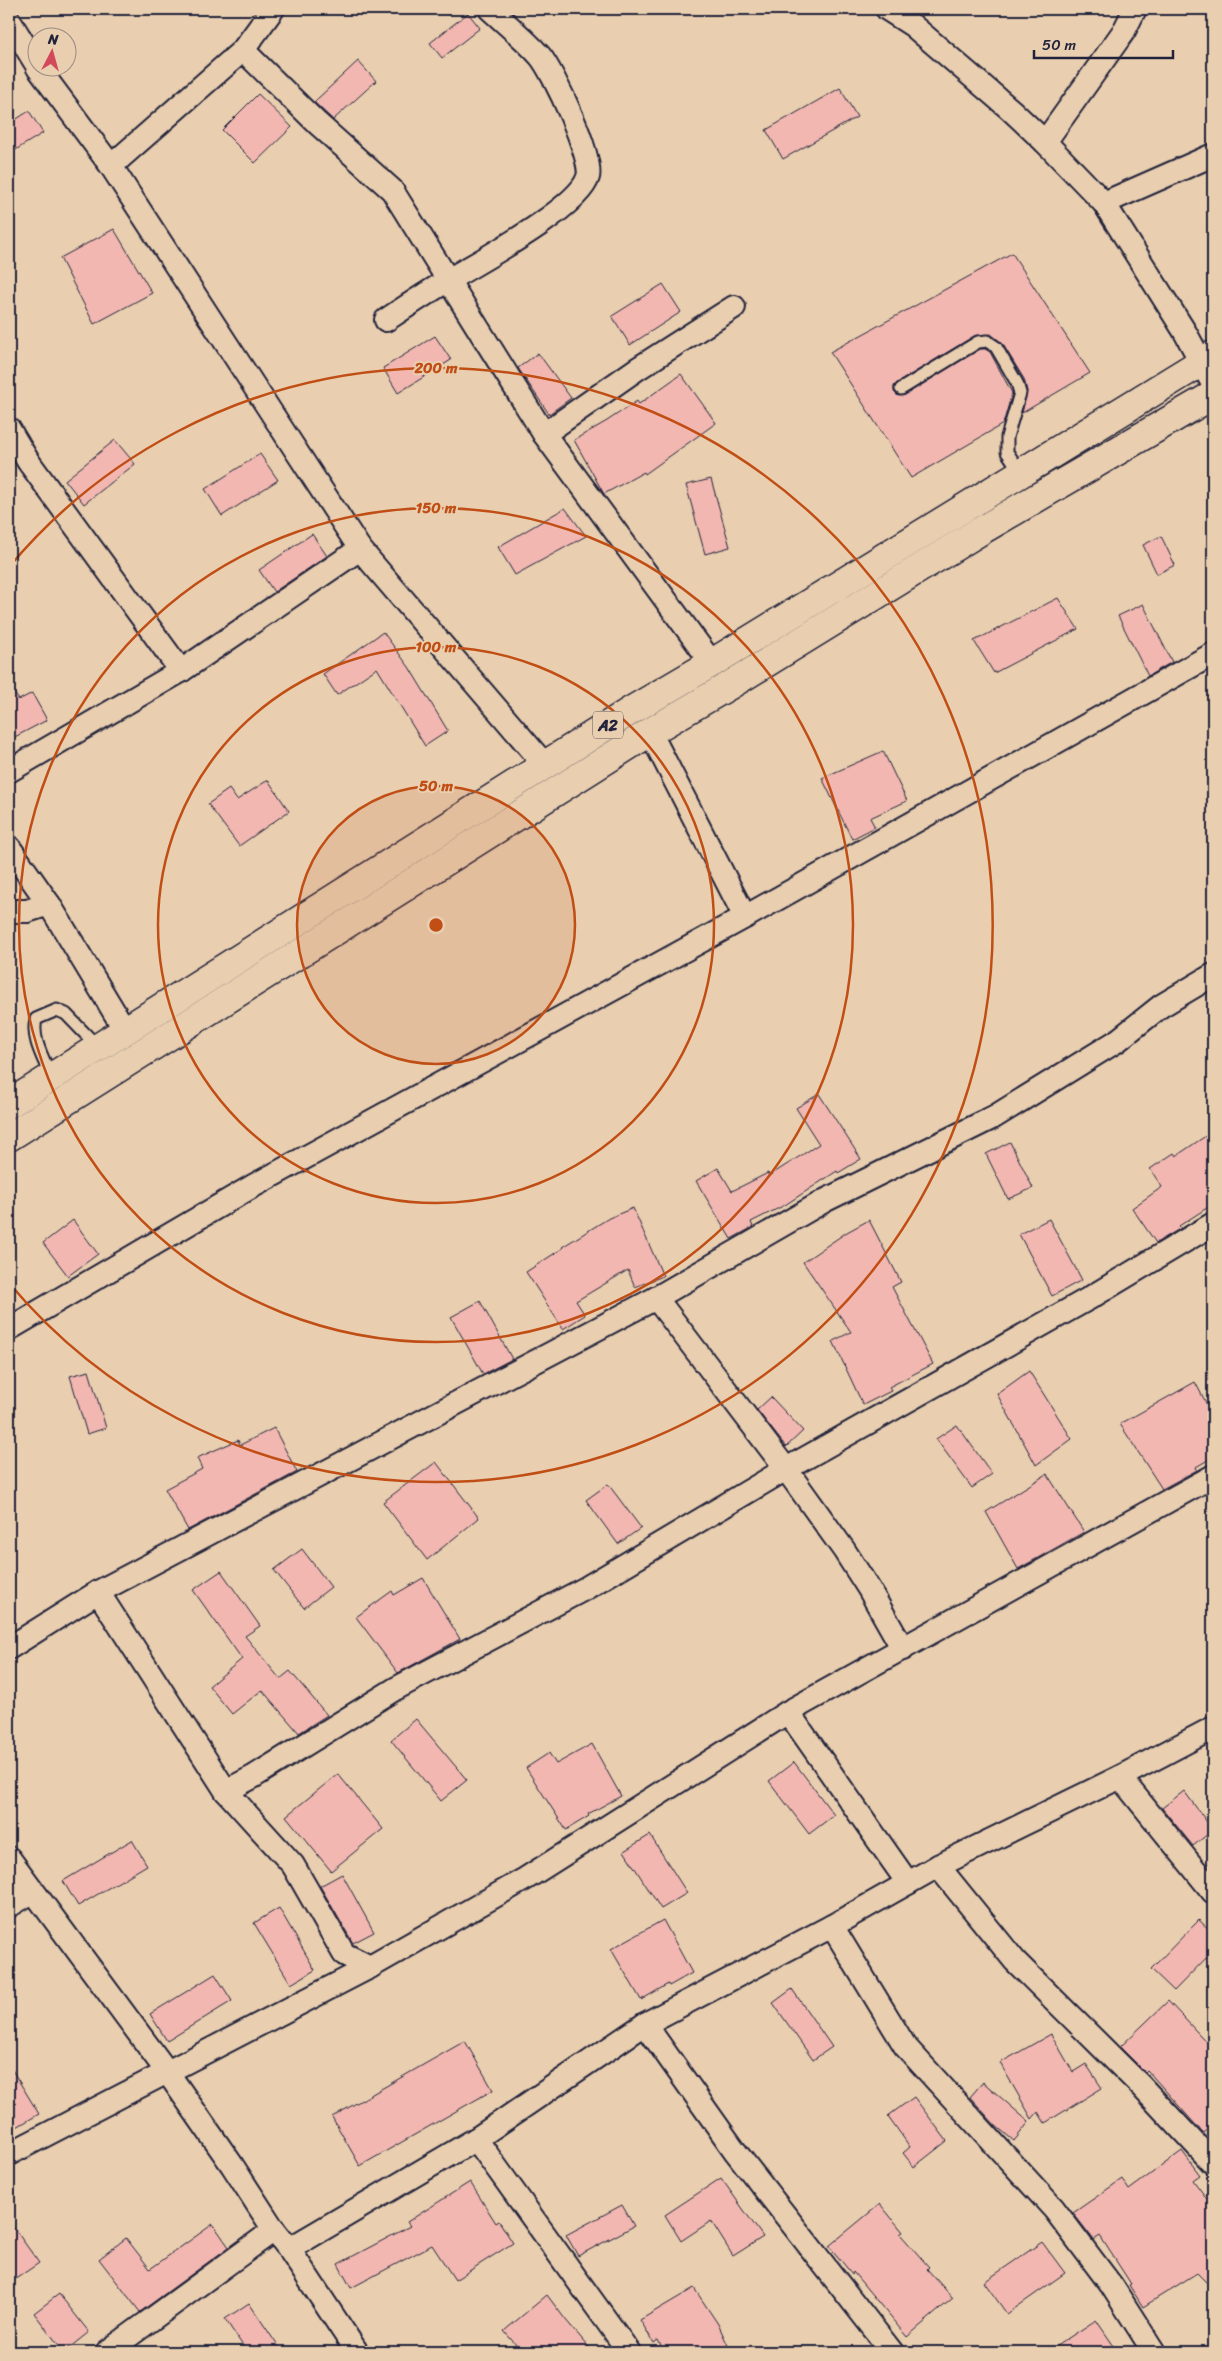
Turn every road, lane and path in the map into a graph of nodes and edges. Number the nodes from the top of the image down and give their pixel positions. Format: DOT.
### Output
graph roads {
  1 [pos="273,9"];
  2 [pos="490,9"];
  3 [pos="887,9"];
  4 [pos="1135,9"];
  5 [pos="918,17"];
  6 [pos="9,20"];
  7 [pos="243,50"];
  8 [pos="28,51"];
  9 [pos="46,78"];
  10 [pos="1045,142"];
  11 [pos="1213,155"];
  12 [pos="111,166"];
  13 [pos="1104,203"];
  14 [pos="448,280"];
  15 [pos="734,307"];
  16 [pos="386,320"];
  17 [pos="1209,367"];
  18 [pos="901,389"];
  19 [pos="1213,395"];
  20 [pos="9,430"];
  21 [pos="544,434"];
  22 [pos="1021,473"];
  23 [pos="360,549"];
  24 [pos="1213,654"];
  25 [pos="712,663"];
  26 [pos="181,671"];
  27 [pos="650,732"];
  28 [pos="544,764"];
  29 [pos="9,771"];
  30 [pos="9,846"];
  31 [pos="49,904"];
  32 [pos="9,911"];
  33 [pos="745,917"];
  34 [pos="1213,974"];
  35 [pos="125,1030"];
  36 [pos="99,1048"];
  37 [pos="51,1077"];
  38 [pos="9,1104"];
  39 [pos="9,1137"];
  40 [pos="1213,1224"];
  41 [pos="656,1298"];
  42 [pos="9,1329"];
  43 [pos="786,1469"];
  44 [pos="1213,1476"];
  45 [pos="98,1592"];
  46 [pos="9,1648"];
  47 [pos="903,1649"];
  48 [pos="788,1712"];
  49 [pos="1213,1728"];
  50 [pos="1120,1778"];
  51 [pos="226,1791"];
  52 [pos="9,1858"];
  53 [pos="938,1866"];
  54 [pos="908,1883"];
  55 [pos="32,1892"];
  56 [pos="1213,1892"];
  57 [pos="9,1906"];
  58 [pos="832,1926"];
  59 [pos="370,1967"];
  60 [pos="645,2024"];
  61 [pos="168,2073"];
  62 [pos="476,2138"];
  63 [pos="9,2154"];
  64 [pos="1213,2162"];
  65 [pos="274,2230"];
  66 [pos="290,2249"];
  67 [pos="107,2352"];
  68 [pos="358,2352"];
  69 [pos="629,2352"];
  70 [pos="892,2352"];
  71 [pos="1154,2352"];
  1 -- 7 [label="street"];
  2 -- 14 [label="street"];
  3 -- 5 [label="street"];
  4 -- 10 [label="street"];
  5 -- 10 [label="street"];
  6 -- 8 [label="street"];
  7 -- 12 [label="street"];
  7 -- 14 [label="street"];
  9 -- 12 [label="street"];
  10 -- 13 [label="street"];
  11 -- 13 [label="street"];
  12 -- 23 [label="street"];
  13 -- 17 [label="street"];
  14 -- 16 [label="street"];
  14 -- 21 [label="street"];
  15 -- 21 [label="street"];
  17 -- 22 [label="highway, A2"];
  18 -- 22 [label="lane"];
  19 -- 27 [label="highway, A2"];
  20 -- 26 [label="street"];
  21 -- 25 [label="street"];
  22 -- 25 [label="highway, A2"];
  23 -- 26 [label="street"];
  23 -- 28 [label="street"];
  24 -- 33 [label="street"];
  25 -- 28 [label="highway, A2"];
  26 -- 29 [label="street"];
  27 -- 33 [label="street"];
  27 -- 39 [label="highway, A2"];
  28 -- 35 [label="highway, A2"];
  30 -- 31 [label="street"];
  31 -- 32 [label="street"];
  31 -- 35 [label="street"];
  33 -- 42 [label="street"];
  34 -- 41 [label="street"];
  35 -- 36 [label="highway, A2"];
  36 -- 37 [label="highway, A2"];
  36 -- 37 [label="lane"];
  37 -- 38 [label="highway, A2"];
  40 -- 43 [label="street"];
  41 -- 43 [label="street"];
  41 -- 45 [label="street"];
  43 -- 47 [label="street"];
  43 -- 51 [label="street"];
  44 -- 47 [label="street"];
  45 -- 46 [label="street"];
  45 -- 51 [label="street"];
  47 -- 48 [label="street"];
  48 -- 54 [label="street"];
  48 -- 59 [label="street"];
  49 -- 50 [label="street"];
  50 -- 53 [label="street"];
  50 -- 56 [label="street"];
  51 -- 59 [label="street"];
  52 -- 55 [label="street"];
  53 -- 54 [label="street"];
  53 -- 64 [label="street"];
  54 -- 58 [label="street"];
  55 -- 57 [label="street"];
  55 -- 61 [label="street"];
  58 -- 60 [label="street"];
  58 -- 71 [label="street"];
  59 -- 61 [label="street"];
  60 -- 62 [label="street"];
  60 -- 70 [label="street"];
  61 -- 63 [label="street"];
  61 -- 65 [label="street"];
  62 -- 66 [label="street"];
  62 -- 69 [label="street"];
  65 -- 66 [label="street"];
  65 -- 67 [label="street"];
  66 -- 68 [label="street"];
}
